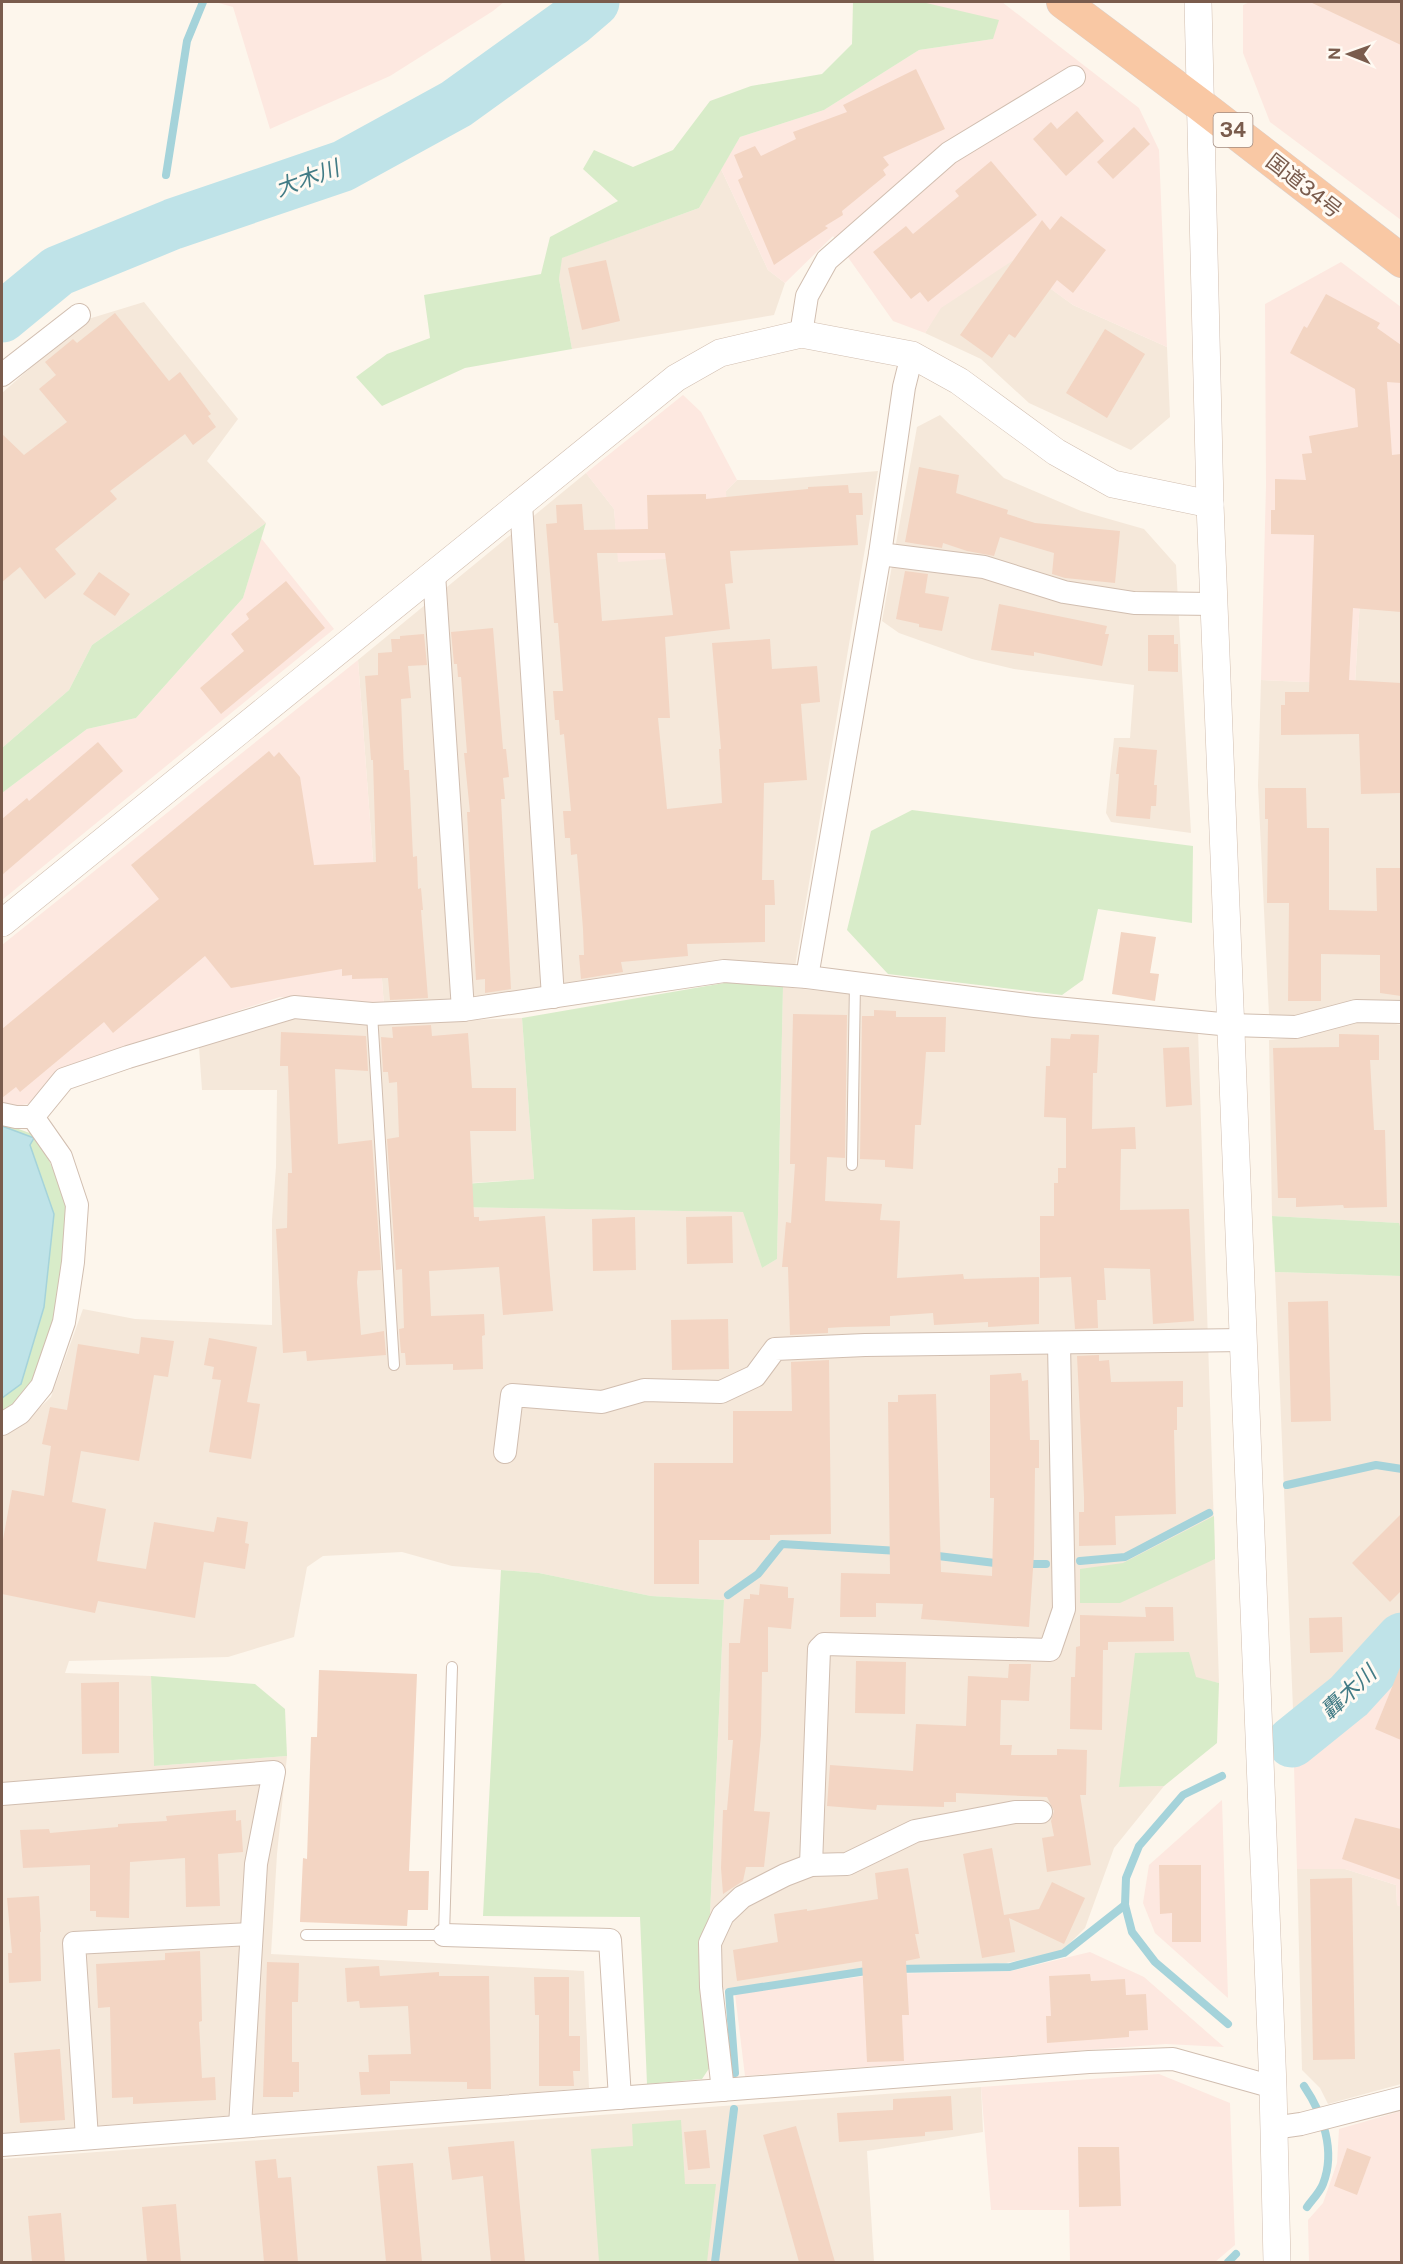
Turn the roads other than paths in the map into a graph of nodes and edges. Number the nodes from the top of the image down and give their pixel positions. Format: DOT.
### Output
graph roads {
  1 [pos="1062,2"];
  2 [pos="1198,2"];
  3 [pos="1074,77"];
  4 [pos="1199,104"];
  5 [pos="1401,261"];
  6 [pos="79,315"];
  7 [pos="801,334"];
  8 [pos="912,355"];
  9 [pos="2,375"];
  10 [pos="521,504"];
  11 [pos="1210,504"];
  12 [pos="880,554"];
  13 [pos="434,574"];
  14 [pos="1214,604"];
  15 [pos="2,923"];
  16 [pos="807,977"];
  17 [pos="855,983"];
  18 [pos="553,997"];
  19 [pos="463,1010"];
  20 [pos="1401,1012"];
  21 [pos="372,1014"];
  22 [pos="1232,1025"];
  23 [pos="2,1114"];
  24 [pos="33,1117"];
  25 [pos="852,1165"];
  26 [pos="1244,1340"];
  27 [pos="1059,1342"];
  28 [pos="394,1365"];
  29 [pos="2,1424"];
  30 [pos="505,1452"];
  31 [pos="452,1666"];
  32 [pos="2,1794"];
  33 [pos="1041,1812"];
  34 [pos="811,1865"];
  35 [pos="251,1934"];
  36 [pos="306,1935"];
  37 [pos="444,1935"];
  38 [pos="1273,2087"];
  39 [pos="723,2090"];
  40 [pos="620,2098"];
  41 [pos="1401,2098"];
  42 [pos="240,2126"];
  43 [pos="1273,2128"];
  44 [pos="87,2138"];
  45 [pos="2,2145"];
  46 [pos="1277,2262"];
  1 -- 4 [label="highway, 国道34号 / 34"];
  2 -- 4 [label="street"];
  3 -- 7 [label="street"];
  4 -- 5 [label="highway, 国道34号 / 34"];
  4 -- 11 [label="street"];
  6 -- 9 [label="street"];
  7 -- 8 [label="street"];
  7 -- 10 [label="street"];
  8 -- 11 [label="street"];
  8 -- 12 [label="street"];
  10 -- 13 [label="street"];
  10 -- 18 [label="street"];
  11 -- 14 [label="street"];
  12 -- 14 [label="street"];
  12 -- 16 [label="street"];
  13 -- 15 [label="street"];
  13 -- 19 [label="street"];
  14 -- 22 [label="street"];
  16 -- 17 [label="street"];
  16 -- 18 [label="street"];
  17 -- 22 [label="street"];
  17 -- 25 [label="lane"];
  18 -- 19 [label="street"];
  19 -- 21 [label="street"];
  20 -- 22 [label="street"];
  21 -- 24 [label="street"];
  21 -- 28 [label="lane"];
  22 -- 26 [label="street"];
  23 -- 24 [label="street"];
  24 -- 29 [label="street"];
  26 -- 27 [label="street"];
  26 -- 38 [label="street"];
  27 -- 30 [label="street"];
  27 -- 34 [label="street"];
  31 -- 37 [label="lane"];
  32 -- 35 [label="street"];
  33 -- 34 [label="street"];
  34 -- 39 [label="street"];
  35 -- 42 [label="street"];
  35 -- 44 [label="street"];
  36 -- 37 [label="lane"];
  37 -- 40 [label="street"];
  38 -- 39 [label="street"];
  38 -- 43 [label="street"];
  39 -- 40 [label="street"];
  40 -- 42 [label="street"];
  41 -- 43 [label="street"];
  42 -- 44 [label="street"];
  43 -- 46 [label="street"];
  44 -- 45 [label="street"];
}
